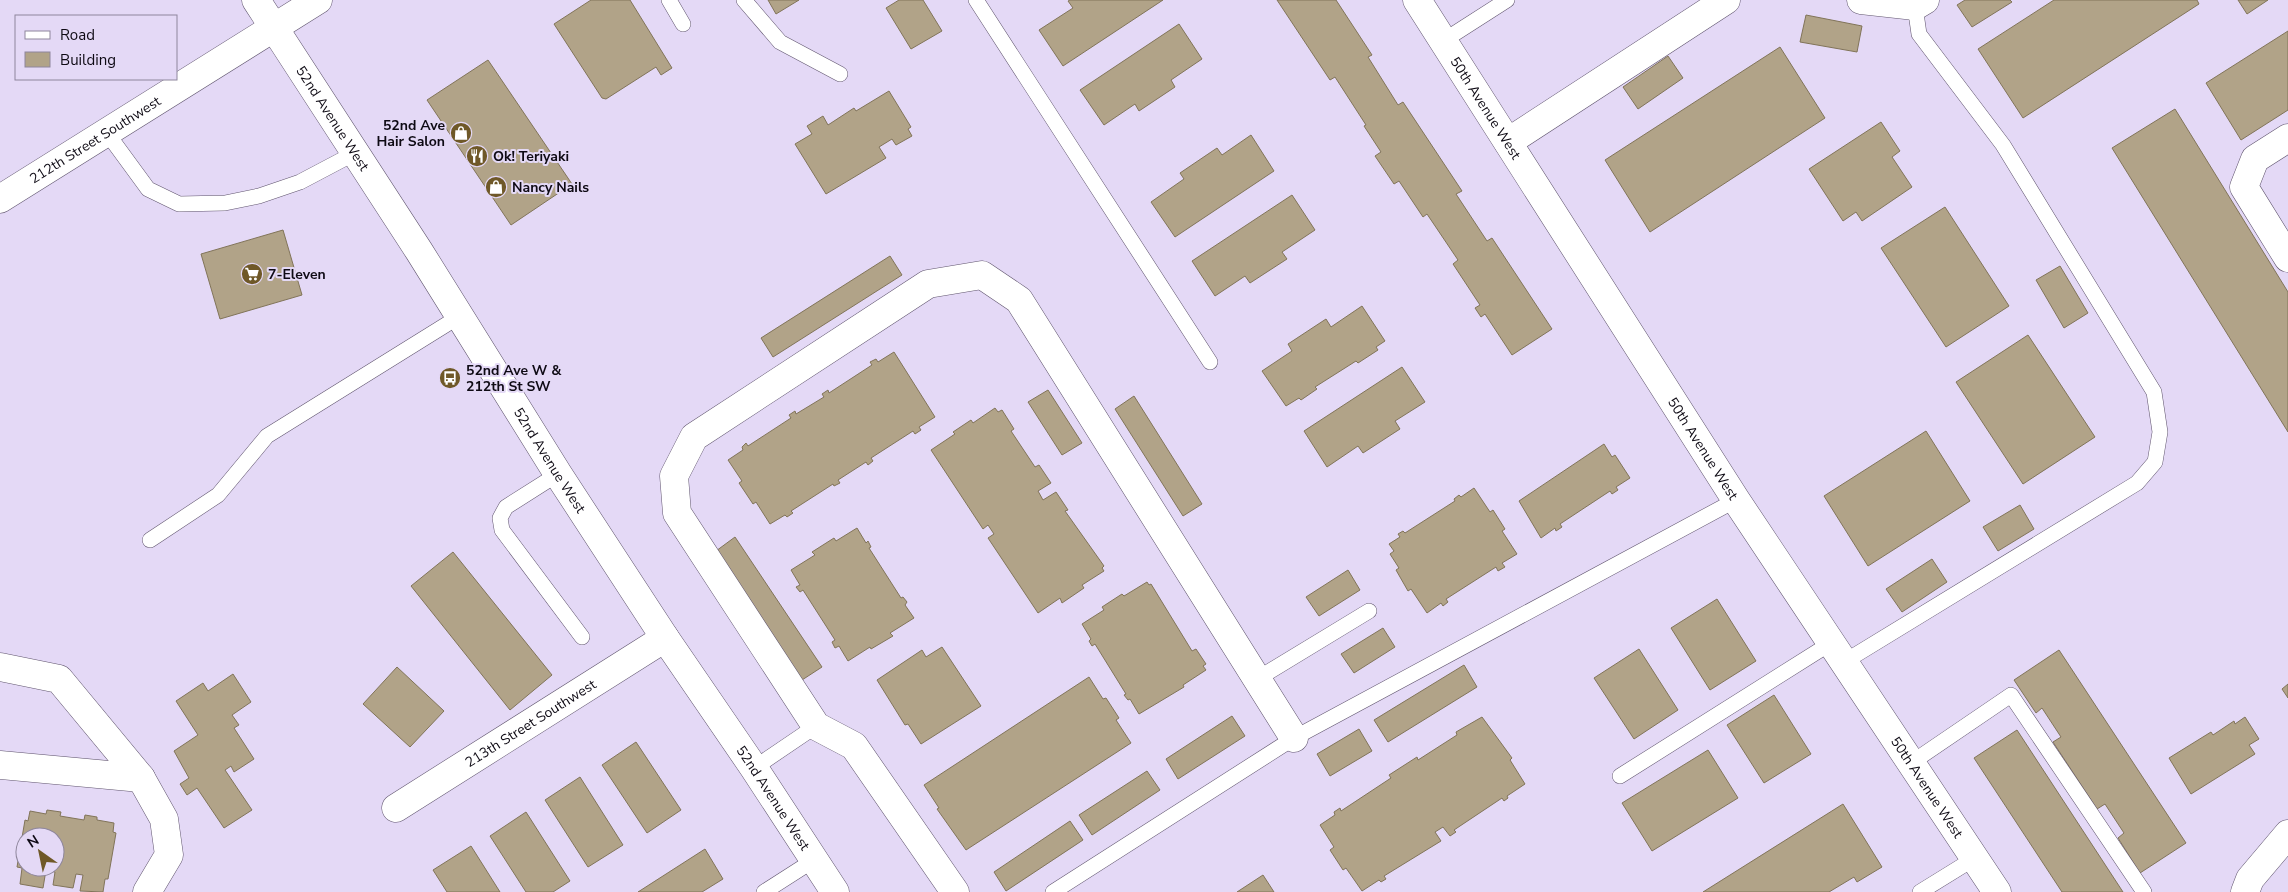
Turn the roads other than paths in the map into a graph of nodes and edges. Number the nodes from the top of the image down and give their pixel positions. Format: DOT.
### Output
graph roads {
  1 [pos="256,0"];
  2 [pos="318,0"];
  3 [pos="669,0"];
  4 [pos="744,0"];
  5 [pos="976,0"];
  6 [pos="1417,0"];
  7 [pos="1508,0"];
  8 [pos="1726,0"];
  9 [pos="1861,0"];
  10 [pos="1920,3"];
  11 [pos="683,24"];
  12 [pos="274,28"];
  13 [pos="1443,41"];
  14 [pos="840,74"];
  15 [pos="107,132"];
  16 [pos="2288,138"];
  17 [pos="1508,142"];
  18 [pos="355,153"];
  19 [pos="0,199"];
  20 [pos="2288,258"];
  21 [pos="460,316"];
  22 [pos="1210,362"];
  23 [pos="558,474"];
  24 [pos="1736,500"];
  25 [pos="150,540"];
  26 [pos="1369,611"];
  27 [pos="582,637"];
  28 [pos="665,638"];
  29 [pos="1838,652"];
  30 [pos="0,667"];
  31 [pos="1257,679"];
  32 [pos="816,726"];
  33 [pos="1294,738"];
  34 [pos="1911,763"];
  35 [pos="0,765"];
  36 [pos="754,768"];
  37 [pos="1620,776"];
  38 [pos="141,778"];
  39 [pos="396,808"];
  40 [pos="2288,834"];
  41 [pos="1975,858"];
  42 [pos="814,860"];
  43 [pos="147,892"];
  44 [pos="764,892"];
  45 [pos="835,892"];
  46 [pos="955,892"];
  47 [pos="1053,892"];
  48 [pos="1920,892"];
  49 [pos="1997,892"];
  50 [pos="2144,892"];
  51 [pos="2245,892"];
  1 -- 12 [label="street, 52nd Avenue West"];
  2 -- 12 [label="street, 212th Street Southwest"];
  3 -- 11 [label="lane"];
  4 -- 14 [label="lane"];
  5 -- 22 [label="lane"];
  6 -- 13 [label="street, 50th Avenue West"];
  7 -- 13 [label="lane"];
  8 -- 17 [label="street"];
  9 -- 10 [label="street"];
  10 -- 29 [label="lane"];
  12 -- 15 [label="street, 212th Street Southwest"];
  12 -- 18 [label="street, 52nd Avenue West"];
  13 -- 17 [label="street, 50th Avenue West"];
  15 -- 18 [label="lane"];
  15 -- 19 [label="street, 212th Street Southwest"];
  16 -- 20 [label="street"];
  17 -- 24 [label="street, 50th Avenue West"];
  18 -- 21 [label="street, 52nd Avenue West"];
  21 -- 23 [label="street, 52nd Avenue West"];
  21 -- 25 [label="lane"];
  23 -- 27 [label="lane"];
  23 -- 28 [label="street, 52nd Avenue West"];
  24 -- 29 [label="street, 50th Avenue West"];
  24 -- 33 [label="lane"];
  26 -- 31 [label="lane"];
  28 -- 36 [label="street, 52nd Avenue West"];
  28 -- 39 [label="street, 213th Street Southwest"];
  29 -- 34 [label="street, 50th Avenue West"];
  29 -- 37 [label="lane"];
  30 -- 38 [label="street"];
  31 -- 32 [label="street"];
  31 -- 33 [label="street"];
  32 -- 36 [label="lane"];
  32 -- 46 [label="street"];
  33 -- 47 [label="lane"];
  34 -- 41 [label="street, 50th Avenue West"];
  34 -- 50 [label="lane"];
  35 -- 38 [label="street"];
  36 -- 42 [label="street, 52nd Avenue West"];
  38 -- 43 [label="street"];
  40 -- 51 [label="street"];
  41 -- 48 [label="lane"];
  41 -- 49 [label="street, 50th Avenue West"];
  42 -- 44 [label="lane"];
  42 -- 45 [label="street, 52nd Avenue West"];
}
